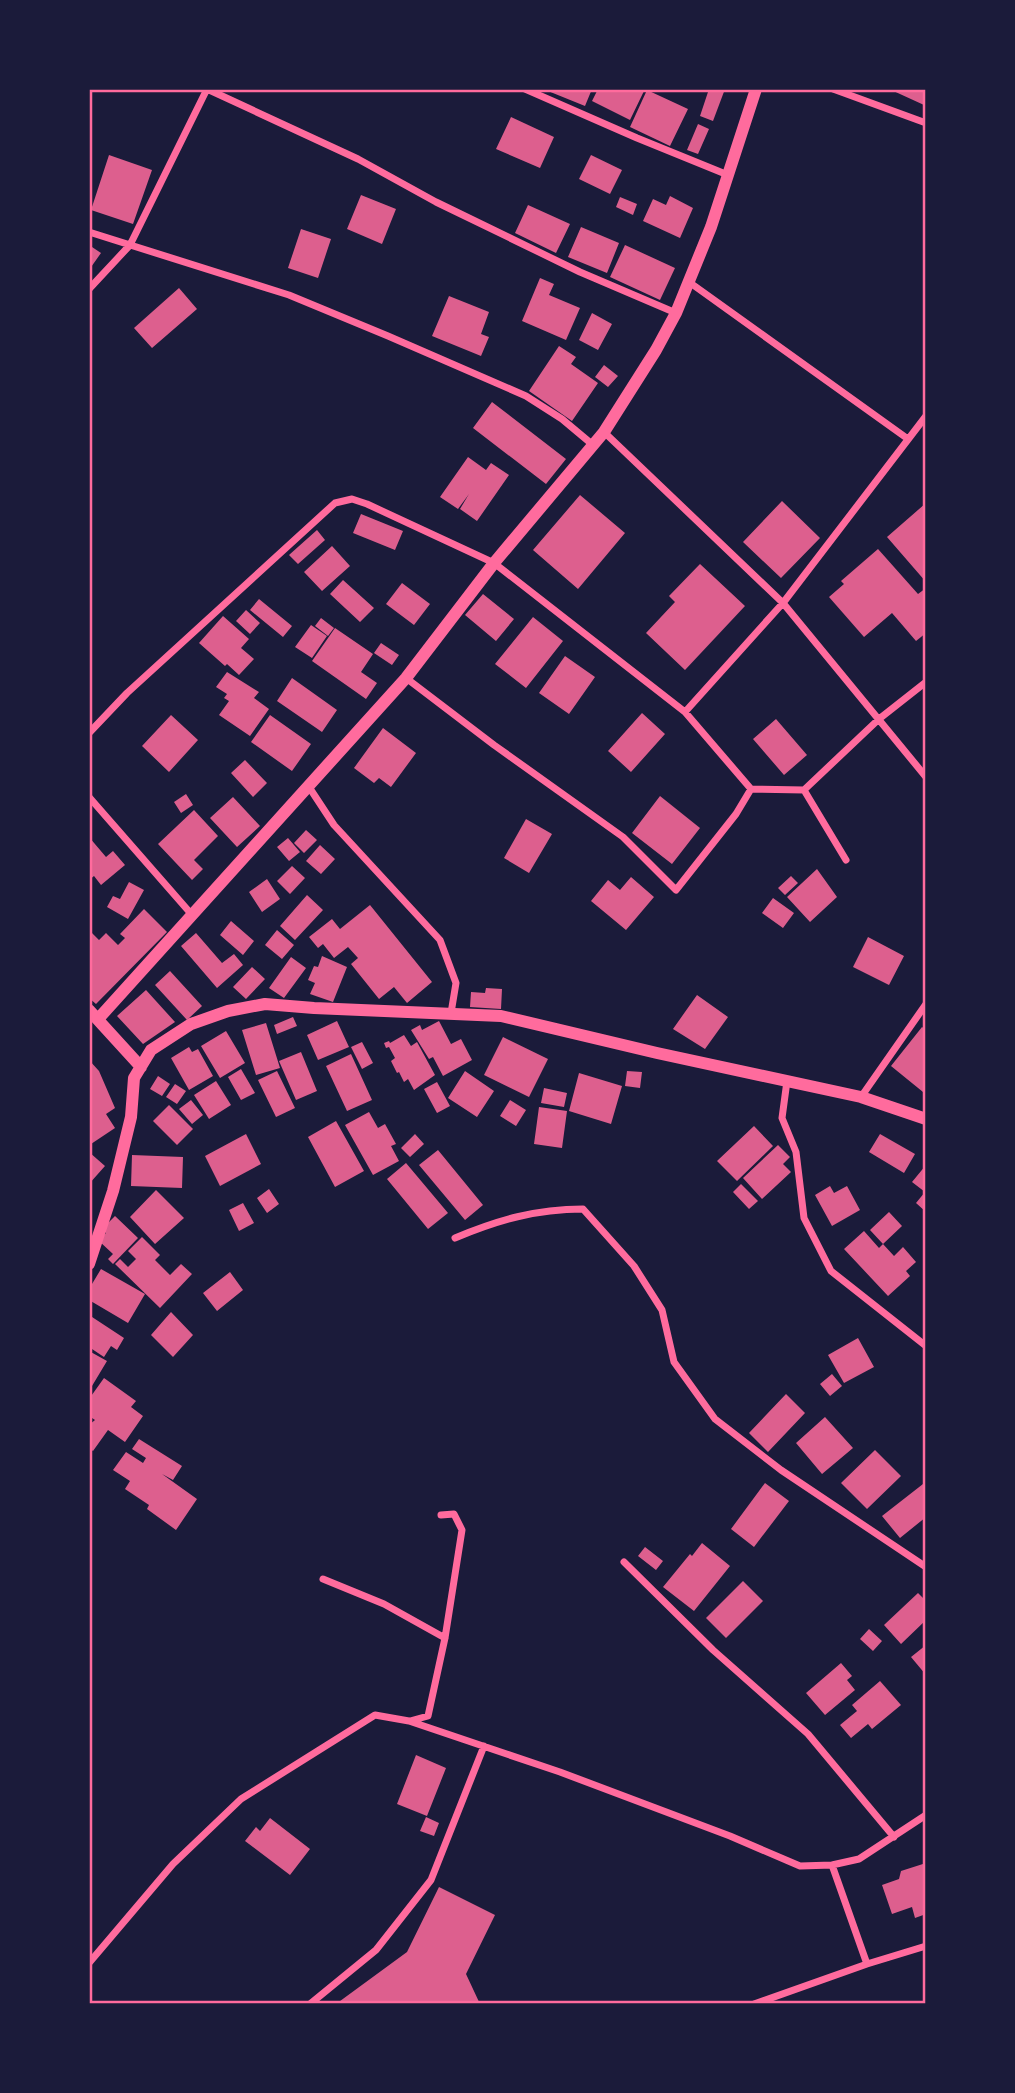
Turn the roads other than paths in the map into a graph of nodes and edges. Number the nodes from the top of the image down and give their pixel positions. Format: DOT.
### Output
graph roads {
  1 [pos="207,89"];
  2 [pos="525,89"];
  3 [pos="756,89"];
  4 [pos="834,89"];
  5 [pos="926,123"];
  6 [pos="728,175"];
  7 [pos="89,232"];
  8 [pos="131,245"];
  9 [pos="689,282"];
  10 [pos="89,289"];
  11 [pos="676,313"];
  12 [pos="926,416"];
  13 [pos="604,432"];
  14 [pos="908,439"];
  15 [pos="593,445"];
  16 [pos="494,563"];
  17 [pos="783,603"];
  18 [pos="407,678"];
  19 [pos="926,682"];
  20 [pos="685,712"];
  21 [pos="878,719"];
  22 [pos="89,733"];
  23 [pos="926,777"];
  24 [pos="309,787"];
  25 [pos="751,789"];
  26 [pos="804,790"];
  27 [pos="89,797"];
  28 [pos="846,860"];
  29 [pos="193,916"];
  30 [pos="926,1004"];
  31 [pos="451,1013"];
  32 [pos="94,1014"];
  33 [pos="138,1073"];
  34 [pos="788,1081"];
  35 [pos="861,1097"];
  36 [pos="926,1119"];
  37 [pos="456,1238"];
  38 [pos="89,1264"];
  39 [pos="926,1346"];
  40 [pos="441,1515"];
  41 [pos="624,1563"];
  42 [pos="926,1567"];
  43 [pos="323,1578"];
  44 [pos="445,1638"];
  45 [pos="410,1721"];
  46 [pos="484,1746"];
  47 [pos="926,1815"];
  48 [pos="894,1837"];
  49 [pos="832,1865"];
  50 [pos="926,1946"];
  51 [pos="89,1963"];
  52 [pos="867,1964"];
  53 [pos="310,2004"];
  54 [pos="754,2004"];
  1 -- 8 [label="street"];
  1 -- 11 [label="street"];
  2 -- 6 [label="street"];
  3 -- 6 [label="street"];
  4 -- 5 [label="street"];
  6 -- 9 [label="street"];
  7 -- 8 [label="street"];
  8 -- 10 [label="street"];
  8 -- 15 [label="street"];
  9 -- 11 [label="street"];
  9 -- 14 [label="street"];
  11 -- 13 [label="street"];
  12 -- 14 [label="street"];
  13 -- 15 [label="street"];
  13 -- 17 [label="street"];
  14 -- 17 [label="street"];
  15 -- 16 [label="street"];
  16 -- 18 [label="street"];
  16 -- 20 [label="street"];
  16 -- 22 [label="street"];
  17 -- 20 [label="street"];
  17 -- 21 [label="street"];
  18 -- 24 [label="street"];
  18 -- 25 [label="street"];
  19 -- 21 [label="street"];
  20 -- 25 [label="street"];
  21 -- 23 [label="street"];
  21 -- 26 [label="street"];
  24 -- 29 [label="street"];
  24 -- 31 [label="street"];
  25 -- 26 [label="street"];
  26 -- 28 [label="street"];
  27 -- 29 [label="street"];
  29 -- 32 [label="street"];
  30 -- 35 [label="street"];
  31 -- 33 [label="street"];
  31 -- 34 [label="street"];
  32 -- 33 [label="street"];
  33 -- 38 [label="street"];
  34 -- 35 [label="street"];
  34 -- 39 [label="street"];
  35 -- 36 [label="street"];
  37 -- 42 [label="street"];
  40 -- 44 [label="street"];
  41 -- 48 [label="street"];
  43 -- 44 [label="street"];
  44 -- 45 [label="street"];
  45 -- 46 [label="street"];
  45 -- 51 [label="street"];
  46 -- 49 [label="street"];
  46 -- 53 [label="street"];
  47 -- 48 [label="street"];
  48 -- 49 [label="street"];
  49 -- 52 [label="street"];
  50 -- 52 [label="street"];
  52 -- 54 [label="street"];
}
